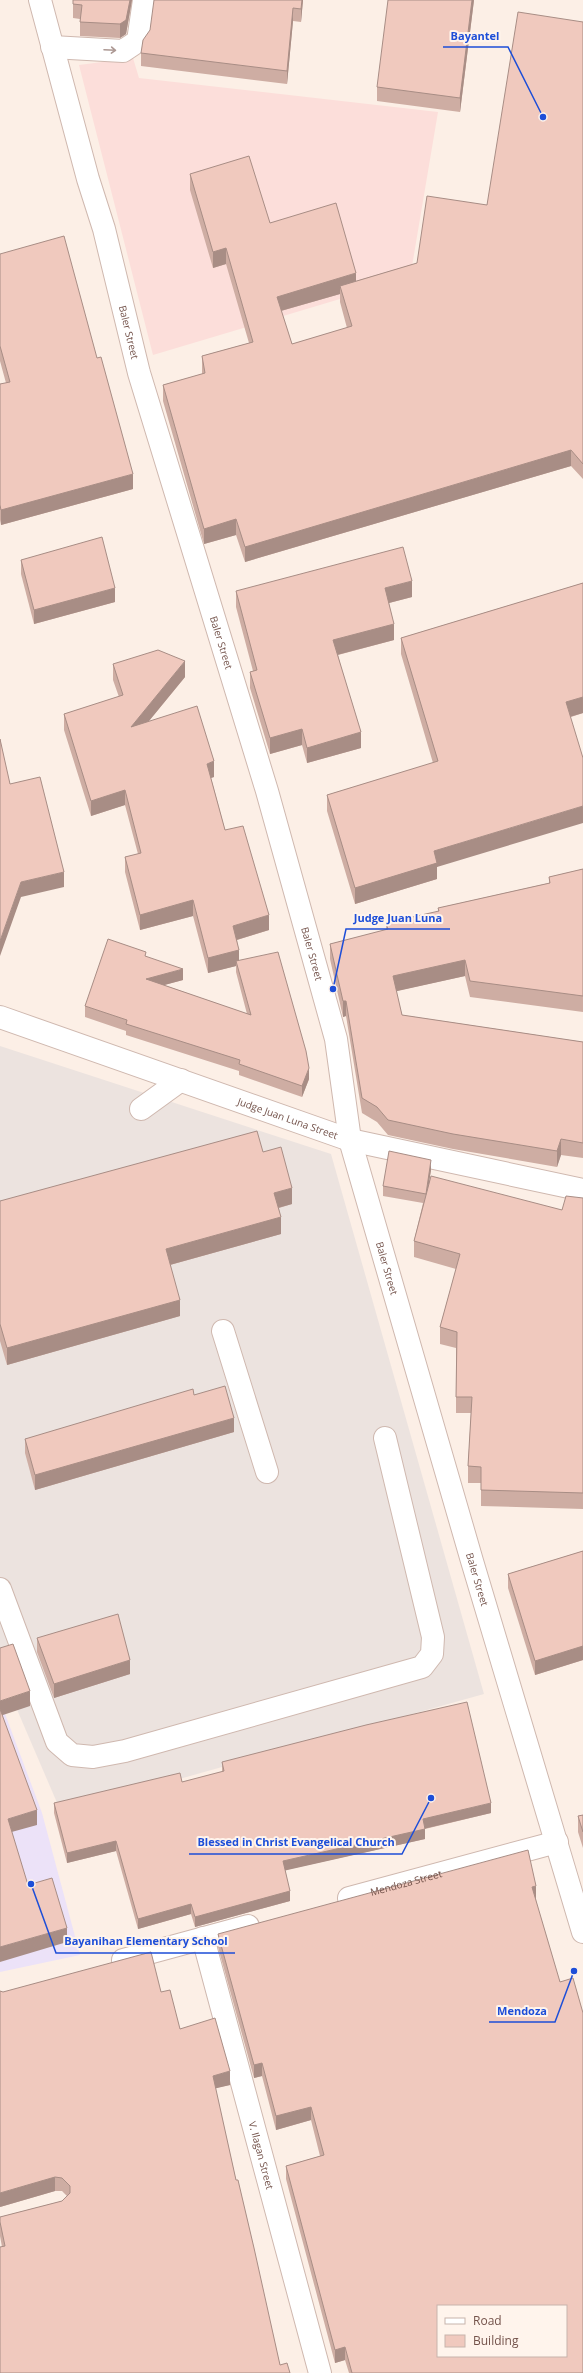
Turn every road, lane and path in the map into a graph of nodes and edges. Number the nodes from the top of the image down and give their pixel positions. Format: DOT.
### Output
graph roads {
  1 [pos="40,0"];
  2 [pos="144,0"];
  3 [pos="52,47"];
  4 [pos="0,1016"];
  5 [pos="181,1080"];
  6 [pos="141,1109"];
  7 [pos="350,1140"];
  8 [pos="583,1190"];
  9 [pos="223,1331"];
  10 [pos="385,1438"];
  11 [pos="268,1472"];
  12 [pos="0,1589"];
  13 [pos="557,1842"];
  14 [pos="326,1904"];
  15 [pos="264,1921"];
  16 [pos="583,1932"];
  17 [pos="203,1938"];
  18 [pos="105,1965"];
  19 [pos="320,2373"];
  1 -- 3 [label="street, Baler Street"];
  3 -- 2 [label="street, one-way"];
  3 -- 7 [label="street, Baler Street"];
  4 -- 5 [label="street, Judge Juan Luna Street"];
  5 -- 6 [label="street"];
  5 -- 7 [label="street, Judge Juan Luna Street"];
  7 -- 8 [label="street, Judge Juan Luna Street"];
  7 -- 13 [label="street, Baler Street"];
  9 -- 11 [label="street"];
  10 -- 12 [label="street"];
  13 -- 14 [label="street, Mendoza Street"];
  13 -- 16 [label="street, Baler Street"];
  15 -- 17 [label="street"];
  17 -- 18 [label="street"];
  17 -- 19 [label="street, V. Ilagan Street"];
}
